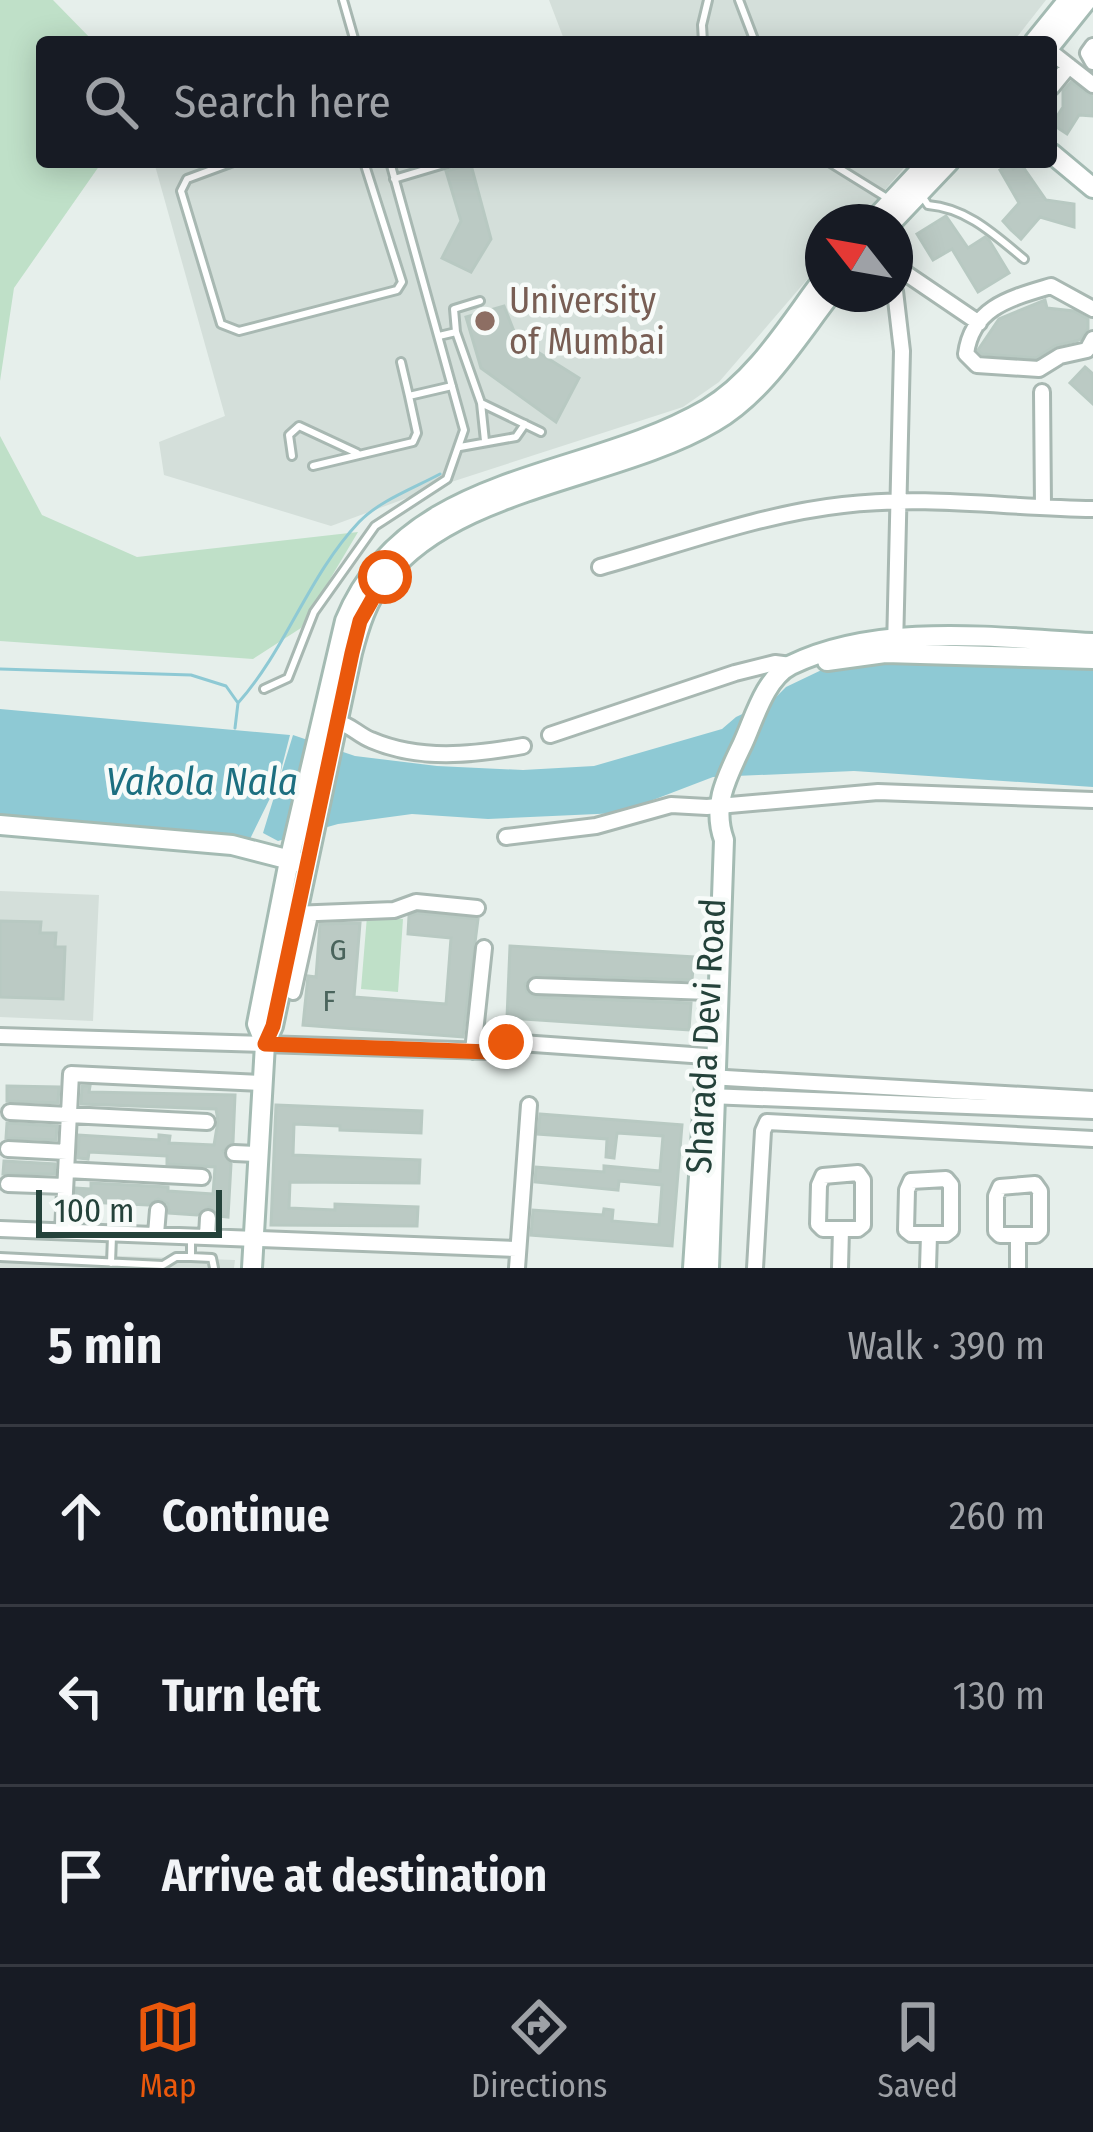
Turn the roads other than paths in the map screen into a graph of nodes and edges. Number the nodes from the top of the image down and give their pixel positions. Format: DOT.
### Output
graph roads {
  1 [pos="343,0"];
  2 [pos="708,0"];
  3 [pos="1068,0"];
  4 [pos="1087,0"];
  5 [pos="738,3"];
  6 [pos="353,36"];
  7 [pos="703,36"];
  8 [pos="752,36"];
  9 [pos="1039,36"];
  10 [pos="1057,40"];
  11 [pos="1093,46"];
  12 [pos="1057,54"];
  13 [pos="1093,62"];
  14 [pos="1069,66"];
  15 [pos="1057,81"];
  16 [pos="1093,85"];
  17 [pos="1057,158"];
  18 [pos="217,168"];
  19 [pos="366,168"];
  20 [pos="391,168"];
  21 [pos="424,168"];
  22 [pos="839,168"];
  23 [pos="925,168"];
  24 [pos="941,168"];
  25 [pos="394,178"];
  26 [pos="915,188"];
  27 [pos="1093,188"];
  28 [pos="892,201"];
  29 [pos="889,204"];
  30 [pos="904,204"];
  31 [pos="1024,259"];
  32 [pos="913,278"];
  33 [pos="480,301"];
  34 [pos="805,302"];
  35 [pos="1093,309"];
  36 [pos="817,312"];
  37 [pos="897,312"];
  38 [pos="979,323"];
  39 [pos="456,332"];
  40 [pos="440,336"];
  41 [pos="1091,348"];
  42 [pos="401,362"];
  43 [pos="452,386"];
  44 [pos="1042,392"];
  45 [pos="410,396"];
  46 [pos="482,403"];
  47 [pos="525,424"];
  48 [pos="541,432"];
  49 [pos="485,441"];
  50 [pos="460,447"];
  51 [pos="360,454"];
  52 [pos="292,457"];
  53 [pos="313,466"];
  54 [pos="492,499"];
  55 [pos="897,502"];
  56 [pos="1043,507"];
  57 [pos="1093,509"];
  58 [pos="600,567"];
  59 [pos="1093,643"];
  60 [pos="895,645"];
  61 [pos="970,647"];
  62 [pos="1093,659"];
  63 [pos="798,664"];
  64 [pos="264,689"];
  65 [pos="331,726"];
  66 [pos="550,735"];
  67 [pos="523,746"];
  68 [pos="1093,800"];
  69 [pos="718,805"];
  70 [pos="0,825"];
  71 [pos="506,837"];
  72 [pos="299,852"];
  73 [pos="477,908"];
  74 [pos="295,914"];
  75 [pos="484,948"];
  76 [pos="715,969"];
  77 [pos="536,986"];
  78 [pos="710,992"];
  79 [pos="0,1036"];
  80 [pos="265,1044"];
  81 [pos="473,1051"];
  82 [pos="706,1056"];
  83 [pos="760,1080"];
  84 [pos="262,1083"];
  85 [pos="711,1087"];
  86 [pos="761,1098"];
  87 [pos="529,1105"];
  88 [pos="1091,1105"];
  89 [pos="10,1112"];
  90 [pos="68,1115"];
  91 [pos="207,1122"];
  92 [pos="1093,1139"];
  93 [pos="8,1149"];
  94 [pos="67,1152"];
  95 [pos="234,1153"];
  96 [pos="258,1154"];
  97 [pos="202,1177"];
  98 [pos="66,1178"];
  99 [pos="8,1184"];
  100 [pos="158,1210"];
  101 [pos="208,1218"];
  102 [pos="0,1228"];
  103 [pos="841,1229"];
  104 [pos="63,1231"];
  105 [pos="112,1233"];
  106 [pos="156,1234"];
  107 [pos="929,1235"];
  108 [pos="199,1236"];
  109 [pos="1018,1236"];
  110 [pos="254,1238"];
  111 [pos="517,1250"];
  112 [pos="0,1257"];
  113 [pos="191,1257"];
  114 [pos="111,1263"];
  115 [pos="701,1263"];
  116 [pos="214,1268"];
  117 [pos="252,1268"];
  118 [pos="517,1268"];
  119 [pos="754,1268"];
  120 [pos="840,1268"];
  121 [pos="928,1268"];
  122 [pos="1018,1268"];
  1 -- 6 [label="lane"];
  2 -- 7 [label="lane"];
  3 -- 9 [label="street"];
  4 -- 10 [label="street"];
  5 -- 8 [label="lane"];
  11 -- 13 [label="street"];
  12 -- 14 [label="street"];
  14 -- 15 [label="street"];
  14 -- 16 [label="street"];
  17 -- 27 [label="street"];
  18 -- 19 [label="lane"];
  20 -- 25 [label="lane"];
  21 -- 25 [label="lane"];
  22 -- 28 [label="lane"];
  23 -- 26 [label="street"];
  24 -- 26 [label="street"];
  25 -- 40 [label="lane"];
  26 -- 28 [label="street"];
  26 -- 30 [label="street"];
  26 -- 31 [label="lane"];
  28 -- 29 [label="street"];
  32 -- 38 [label="street"];
  33 -- 39 [label="lane"];
  34 -- 54 [label="street"];
  35 -- 38 [label="street"];
  36 -- 54 [label="street"];
  37 -- 55 [label="street"];
  38 -- 41 [label="street"];
  39 -- 40 [label="lane"];
  39 -- 46 [label="lane"];
  40 -- 43 [label="lane"];
  42 -- 45 [label="lane"];
  43 -- 45 [label="lane"];
  43 -- 50 [label="lane"];
  44 -- 56 [label="street"];
  45 -- 51 [label="lane"];
  46 -- 47 [label="lane"];
  46 -- 49 [label="lane"];
  47 -- 48 [label="lane"];
  47 -- 49 [label="lane"];
  49 -- 50 [label="lane"];
  50 -- 64 [label="lane"];
  51 -- 52 [label="lane"];
  51 -- 53 [label="lane"];
  54 -- 65 [label="street"];
  55 -- 56 [label="street"];
  55 -- 58 [label="street"];
  55 -- 60 [label="street"];
  56 -- 57 [label="street"];
  59 -- 61 [label="street"];
  60 -- 61 [label="street"];
  60 -- 63 [label="street"];
  61 -- 62 [label="street"];
  63 -- 66 [label="street"];
  63 -- 69 [label="street"];
  65 -- 67 [label="street"];
  65 -- 72 [label="street"];
  68 -- 69 [label="street"];
  69 -- 71 [label="street"];
  69 -- 76 [label="street, Sharada Devi Road"];
  70 -- 72 [label="street"];
  72 -- 74 [label="street"];
  73 -- 74 [label="street"];
  74 -- 80 [label="street"];
  74 -- 80 [label="street"];
  75 -- 81 [label="street"];
  76 -- 78 [label="street, Sharada Devi Road"];
  76 -- 85 [label="street"];
  77 -- 78 [label="street"];
  78 -- 82 [label="street, Sharada Devi Road"];
  79 -- 80 [label="street"];
  80 -- 81 [label="street"];
  80 -- 84 [label="street"];
  81 -- 82 [label="street"];
  82 -- 85 [label="street, Sharada Devi Road"];
  83 -- 85 [label="street"];
  83 -- 86 [label="street"];
  83 -- 88 [label="street"];
  84 -- 90 [label="street"];
  84 -- 96 [label="street"];
  85 -- 86 [label="street"];
  85 -- 115 [label="street, Sharada Devi Road"];
  85 -- 115 [label="street, Sharada Devi Road"];
  86 -- 88 [label="street"];
  87 -- 111 [label="street"];
  89 -- 90 [label="street"];
  90 -- 91 [label="street"];
  90 -- 94 [label="street"];
  92 -- 119 [label="street"];
  93 -- 94 [label="street"];
  94 -- 98 [label="street"];
  95 -- 96 [label="street"];
  96 -- 110 [label="street"];
  97 -- 98 [label="street"];
  98 -- 99 [label="street"];
  98 -- 104 [label="street"];
  100 -- 106 [label="street"];
  101 -- 108 [label="street"];
  102 -- 104 [label="street"];
  103 -- 103 [label="street"];
  103 -- 120 [label="street"];
  104 -- 105 [label="street"];
  105 -- 106 [label="street"];
  105 -- 114 [label="lane"];
  106 -- 108 [label="street"];
  107 -- 107 [label="street"];
  107 -- 121 [label="street"];
  108 -- 110 [label="street"];
  108 -- 113 [label="lane"];
  109 -- 109 [label="street"];
  109 -- 122 [label="street"];
  110 -- 111 [label="street"];
  110 -- 117 [label="street"];
  111 -- 118 [label="street"];
  112 -- 114 [label="lane"];
  113 -- 114 [label="lane"];
  113 -- 116 [label="lane"];
}
